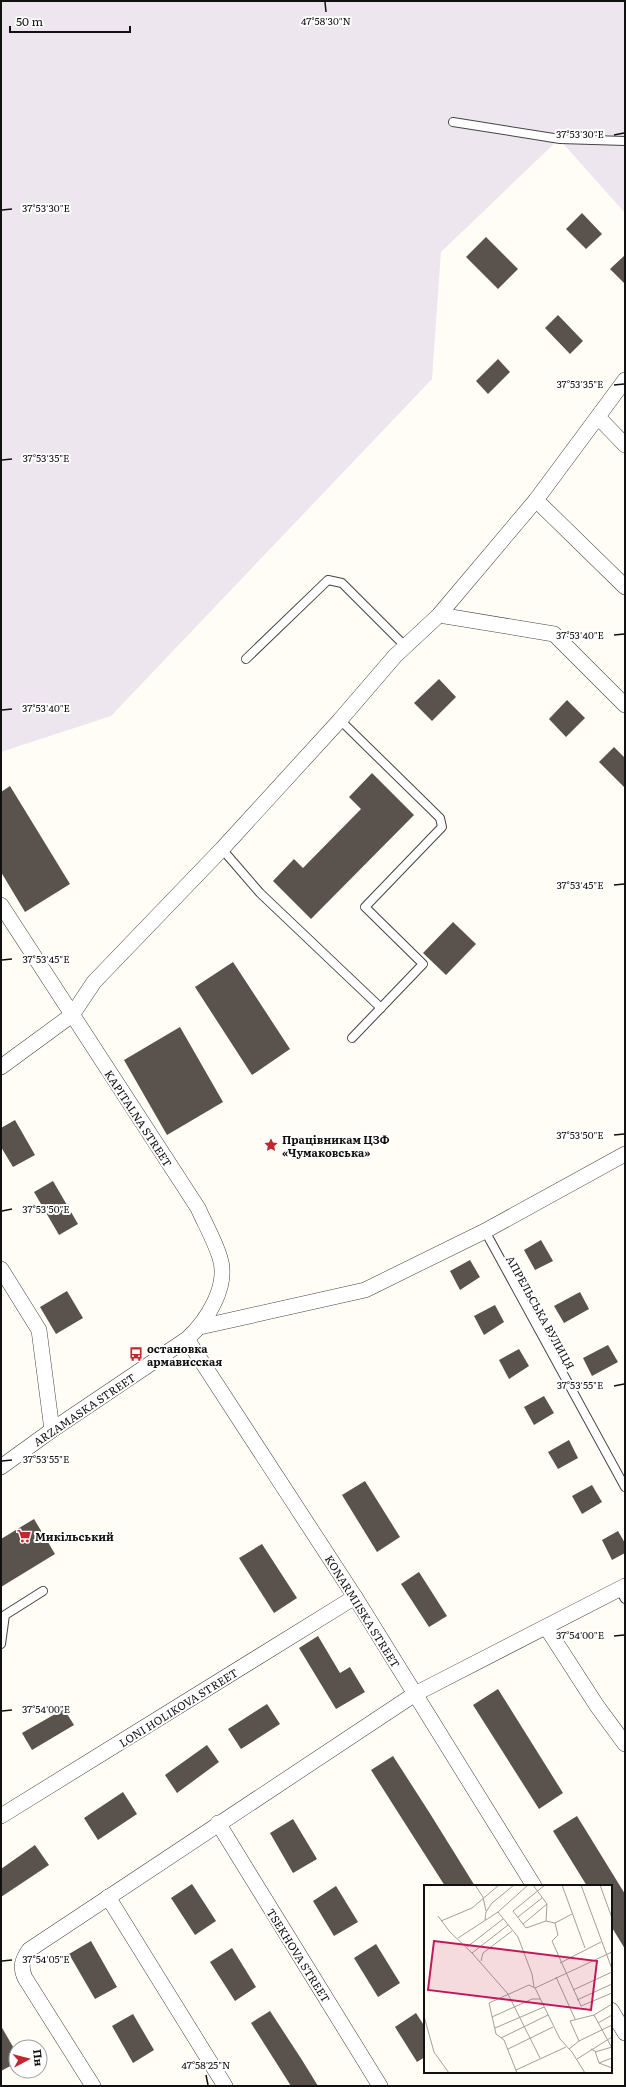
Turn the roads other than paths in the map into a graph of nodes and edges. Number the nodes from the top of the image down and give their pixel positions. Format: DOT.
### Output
graph roads {
  1 [pos="453,122"];
  2 [pos="625,141"];
  3 [pos="625,380"];
  4 [pos="598,417"];
  5 [pos="625,445"];
  6 [pos="536,500"];
  7 [pos="625,587"];
  8 [pos="440,615"];
  9 [pos="406,646"];
  10 [pos="246,659"];
  11 [pos="625,705"];
  12 [pos="340,720"];
  13 [pos="222,849"];
  14 [pos="1,905"];
  15 [pos="381,1008"];
  16 [pos="72,1015"];
  17 [pos="352,1038"];
  18 [pos="1,1067"];
  19 [pos="625,1154"];
  20 [pos="484,1231"];
  21 [pos="1,1269"];
  22 [pos="200,1327"];
  23 [pos="187,1339"];
  24 [pos="52,1430"];
  25 [pos="1,1467"];
  26 [pos="625,1487"];
  27 [pos="43,1591"];
  28 [pos="623,1592"];
  29 [pos="355,1597"];
  30 [pos="546,1627"];
  31 [pos="1,1644"];
  32 [pos="415,1694"];
  33 [pos="625,1744"];
  34 [pos="1,1816"];
  35 [pos="218,1823"];
  36 [pos="533,1885"];
  37 [pos="108,1897"];
  38 [pos="612,2012"];
  39 [pos="625,2033"];
  40 [pos="94,2086"];
  41 [pos="225,2086"];
  42 [pos="380,2086"];
  1 -- 2 [label="lane"];
  3 -- 4 [label="street"];
  4 -- 5 [label="street"];
  4 -- 6 [label="street"];
  6 -- 7 [label="street"];
  6 -- 8 [label="street"];
  8 -- 9 [label="street"];
  8 -- 11 [label="street"];
  9 -- 10 [label="lane"];
  9 -- 12 [label="street"];
  12 -- 13 [label="street"];
  12 -- 15 [label="lane"];
  13 -- 15 [label="lane"];
  13 -- 16 [label="street"];
  14 -- 16 [label="street, KAPITALNA STREET"];
  15 -- 17 [label="lane"];
  16 -- 18 [label="street"];
  16 -- 22 [label="street, KAPITALNA STREET"];
  19 -- 20 [label="street"];
  20 -- 22 [label="street"];
  20 -- 26 [label="lane, АПРЕЛЬСЬКА ВУЛИЦЯ"];
  21 -- 24 [label="street"];
  22 -- 23 [label="street, KAPITALNA STREET"];
  23 -- 24 [label="street, ARZAMASKA STREET"];
  23 -- 29 [label="street, KONARMIISKA STREET"];
  24 -- 25 [label="street, ARZAMASKA STREET"];
  27 -- 31 [label="lane"];
  28 -- 30 [label="street"];
  29 -- 32 [label="street, KONARMIISKA STREET"];
  29 -- 34 [label="street, LONI HOLIKOVA STREET"];
  30 -- 32 [label="street"];
  30 -- 33 [label="street"];
  32 -- 35 [label="street"];
  32 -- 36 [label="street, KONARMIISKA STREET"];
  35 -- 37 [label="street"];
  35 -- 42 [label="street, TSEKHOVA STREET"];
  37 -- 40 [label="street"];
  37 -- 41 [label="street"];
  38 -- 39 [label="street"];
}
